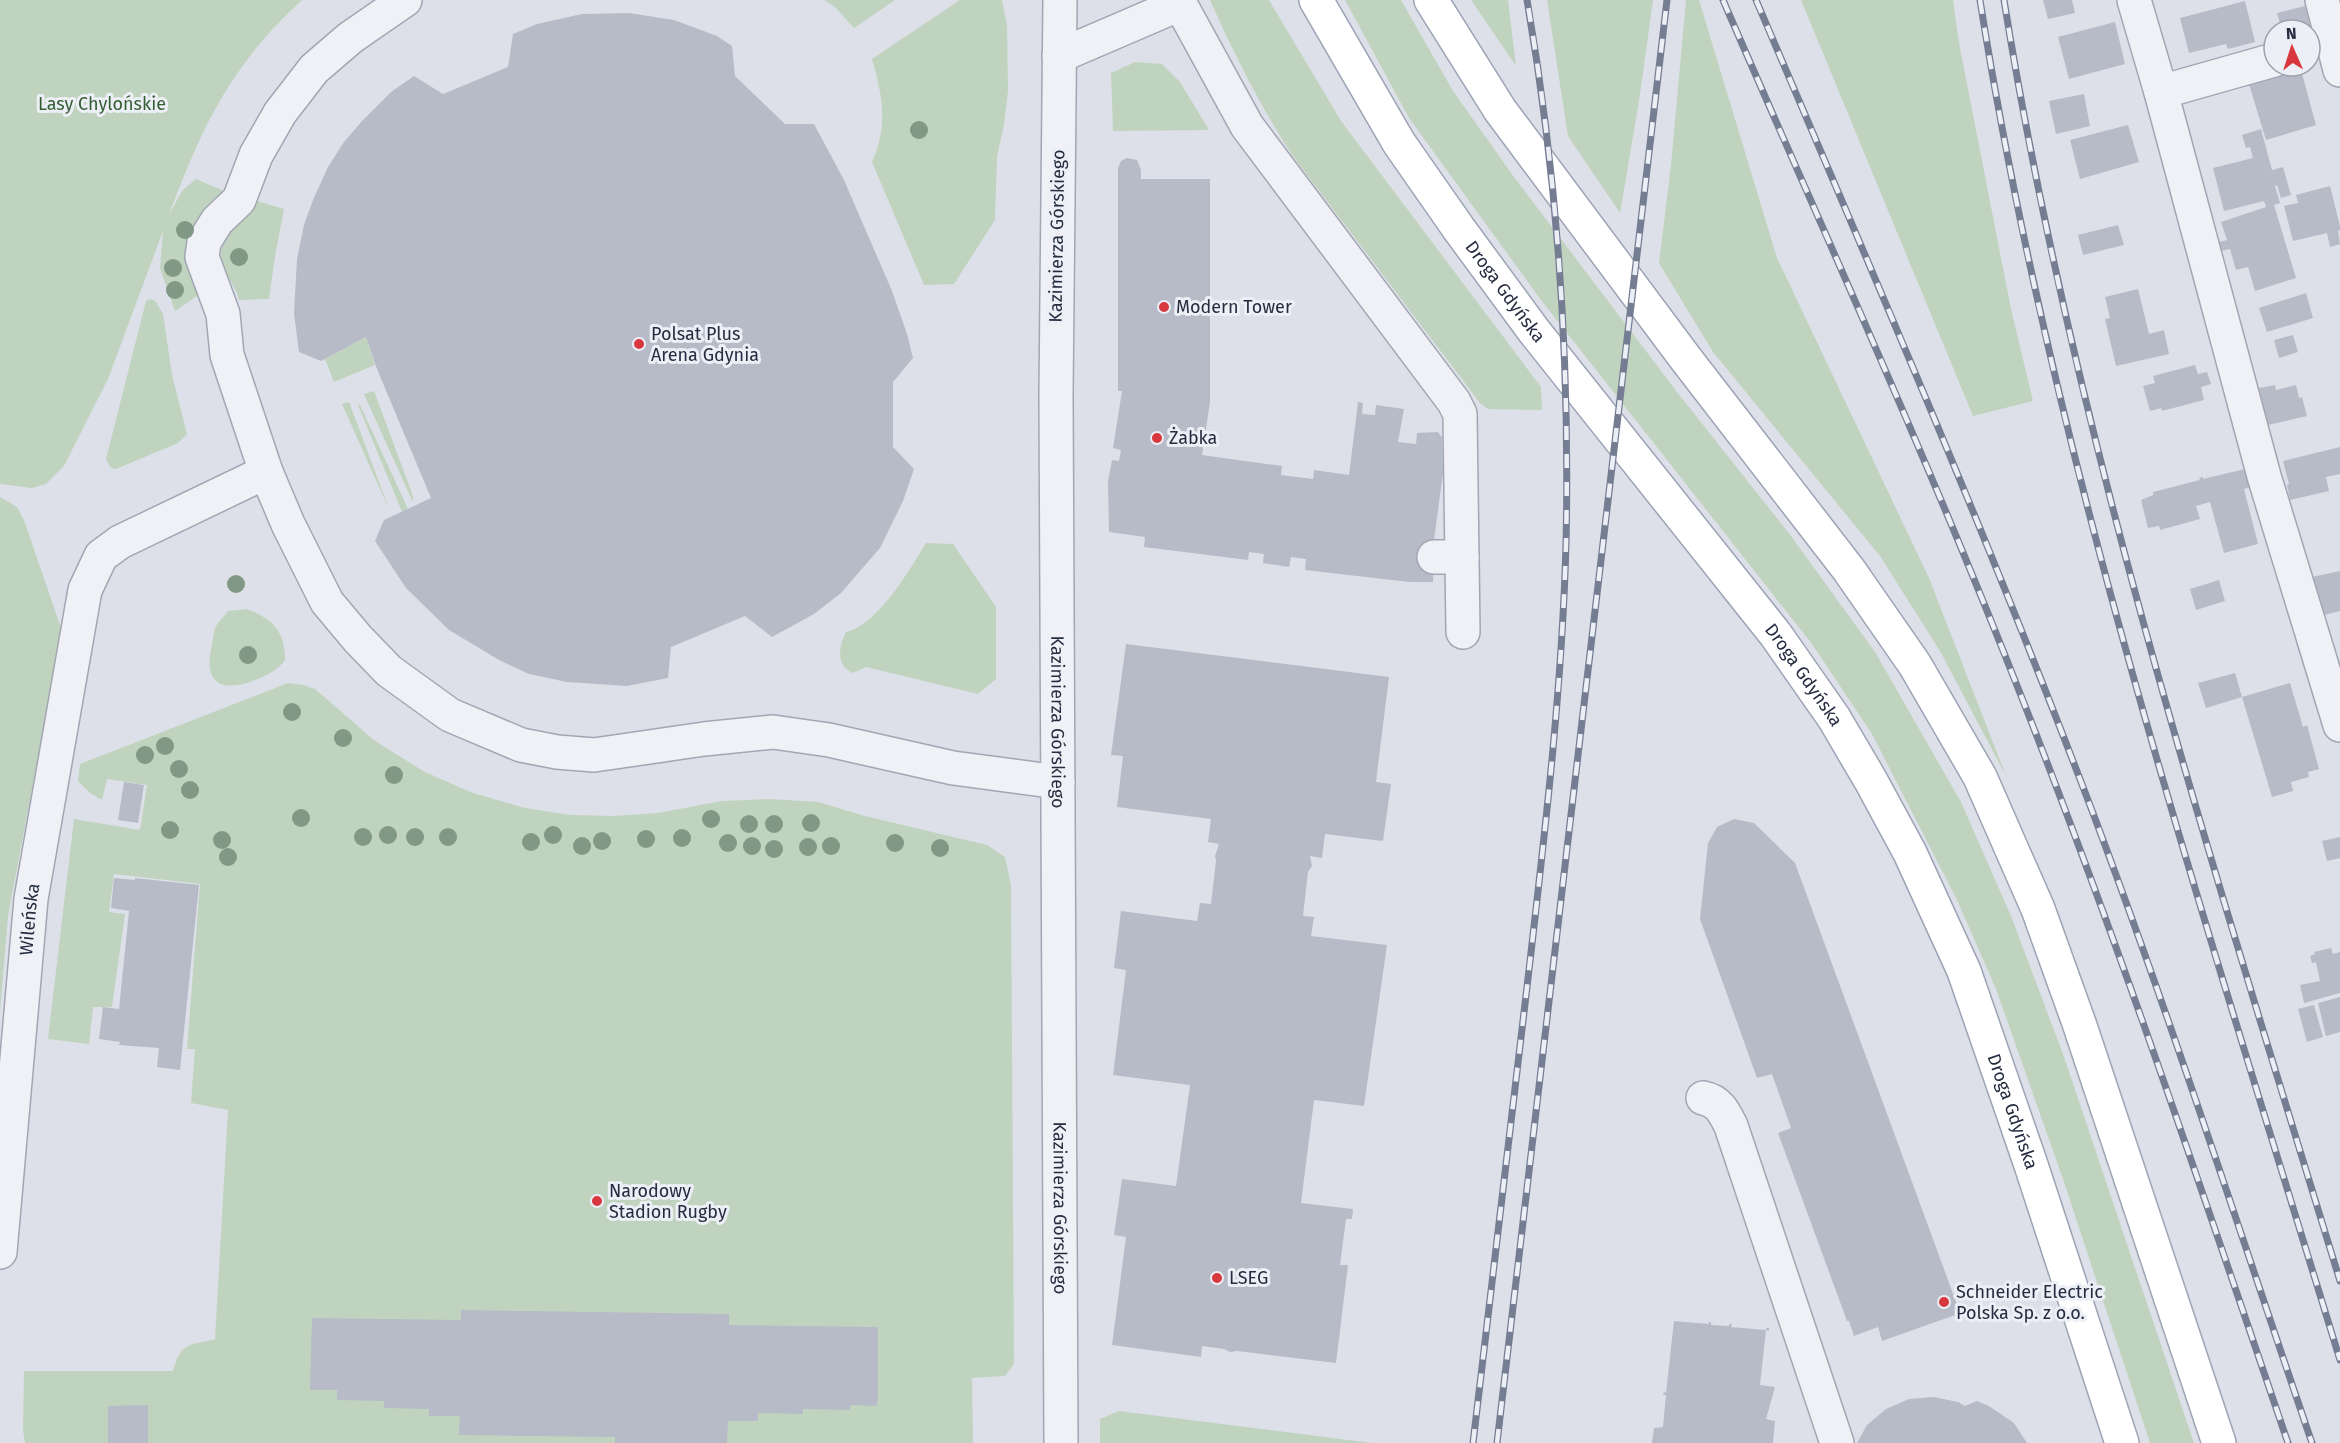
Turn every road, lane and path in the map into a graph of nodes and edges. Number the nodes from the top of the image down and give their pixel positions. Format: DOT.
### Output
graph roads {
  1 [pos="405,0"];
  2 [pos="1060,0"];
  3 [pos="1316,0"];
  4 [pos="1431,0"];
  5 [pos="2134,0"];
  6 [pos="2322,0"];
  7 [pos="1179,2"];
  8 [pos="2328,54"];
  9 [pos="1059,56"];
  10 [pos="2262,63"];
  11 [pos="2161,92"];
  12 [pos="266,472"];
  13 [pos="1463,632"];
  14 [pos="2340,725"];
  15 [pos="1058,782"];
  16 [pos="1703,1098"];
  17 [pos="0,1252"];
  18 [pos="1832,1434"];
  19 [pos="1061,1443"];
  20 [pos="2122,1443"];
  21 [pos="2219,1443"];
  1 -- 12 [label="street"];
  2 -- 9 [label="street, Kazimierza Górskiego"];
  3 -- 20 [label="main road, Droga Gdyńska"];
  4 -- 21 [label="main road"];
  5 -- 11 [label="street"];
  6 -- 8 [label="street"];
  7 -- 9 [label="street"];
  7 -- 13 [label="street"];
  9 -- 15 [label="street, Kazimierza Górskiego"];
  10 -- 11 [label="street"];
  11 -- 14 [label="street"];
  12 -- 15 [label="street"];
  12 -- 17 [label="street, Wileńska"];
  15 -- 19 [label="street, Kazimierza Górskiego"];
  16 -- 18 [label="street"];
}
